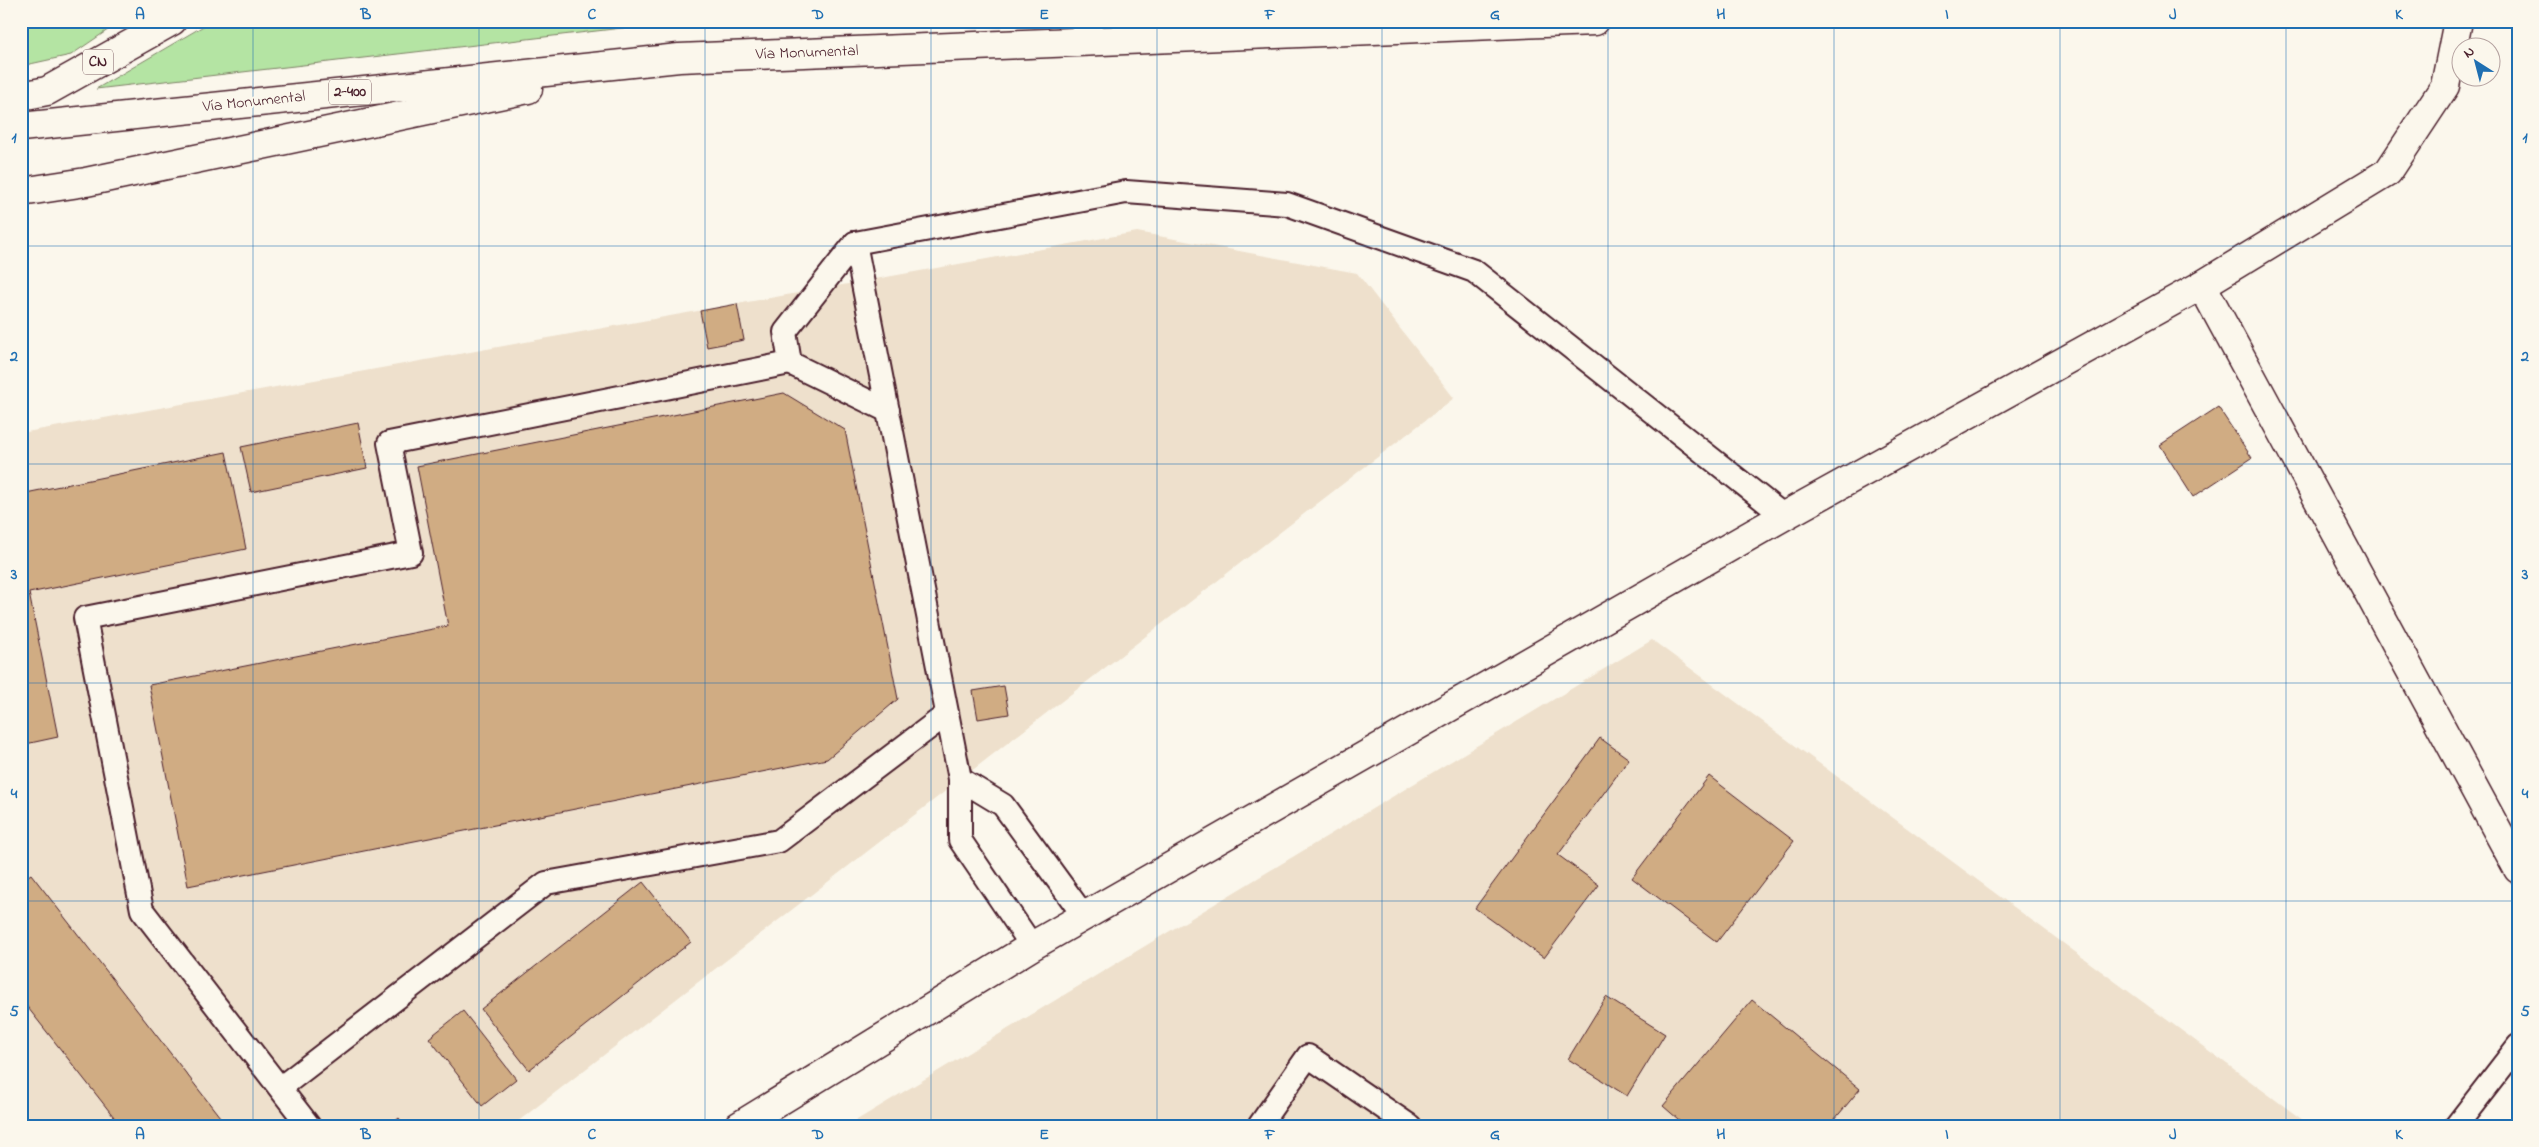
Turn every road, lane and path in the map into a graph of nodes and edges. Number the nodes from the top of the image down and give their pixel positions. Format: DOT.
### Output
graph roads {
  1 [pos="172,21"];
  2 [pos="1595,21"];
  3 [pos="2458,21"];
  4 [pos="679,58"];
  5 [pos="21,96"];
  6 [pos="21,127"];
  7 [pos="21,192"];
  8 [pos="855,243"];
  9 [pos="2202,285"];
  10 [pos="790,363"];
  11 [pos="888,411"];
  12 [pos="1784,516"];
  13 [pos="947,714"];
  14 [pos="960,779"];
  15 [pos="2518,869"];
  16 [pos="1084,916"];
  17 [pos="1032,946"];
  18 [pos="2518,1046"];
  19 [pos="280,1088"];
  20 [pos="309,1126"];
  21 [pos="739,1126"];
  22 [pos="1259,1126"];
  23 [pos="1410,1126"];
  24 [pos="2456,1126"];
  1 -- 5 [label="main road, CN"];
  2 -- 4 [label="main road, Vía Monumental / 2-400"];
  3 -- 9 [label="main road"];
  4 -- 6 [label="main road, Vía Monumental / 2-400"];
  4 -- 7 [label="main road"];
  8 -- 10 [label="lane"];
  8 -- 11 [label="lane"];
  8 -- 12 [label="lane"];
  9 -- 12 [label="main road"];
  9 -- 15 [label="main road"];
  10 -- 11 [label="lane"];
  10 -- 19 [label="lane"];
  11 -- 13 [label="lane"];
  12 -- 16 [label="main road"];
  13 -- 14 [label="lane"];
  13 -- 19 [label="lane"];
  14 -- 16 [label="lane"];
  14 -- 17 [label="lane"];
  16 -- 17 [label="main road"];
  17 -- 21 [label="main road"];
  18 -- 24 [label="lane"];
  19 -- 20 [label="lane"];
  22 -- 23 [label="lane"];
}
